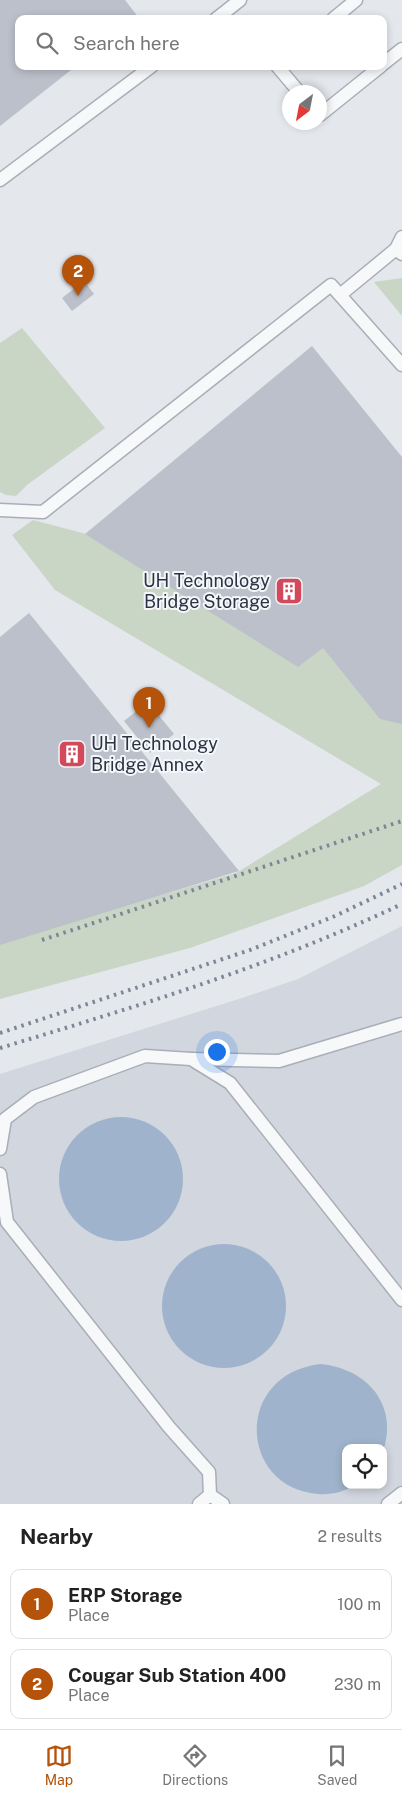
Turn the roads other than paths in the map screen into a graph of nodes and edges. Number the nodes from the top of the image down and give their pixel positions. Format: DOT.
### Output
graph roads {
  1 [pos="240,0"];
  2 [pos="356,0"];
  3 [pos="233,14"];
  4 [pos="338,15"];
  5 [pos="402,49"];
  6 [pos="387,61"];
  7 [pos="147,70"];
  8 [pos="280,70"];
  9 [pos="376,70"];
  10 [pos="293,85"];
  11 [pos="327,109"];
  12 [pos="0,180"];
  13 [pos="402,237"];
  14 [pos="399,252"];
  15 [pos="340,295"];
  16 [pos="402,365"];
  17 [pos="0,510"];
  18 [pos="402,1024"];
  19 [pos="191,1059"];
  20 [pos="0,1149"];
  21 [pos="0,1174"];
  22 [pos="402,1300"];
  23 [pos="402,1494"];
  24 [pos="210,1495"];
  25 [pos="199,1504"];
  26 [pos="223,1504"];
  27 [pos="388,1504"];
  1 -- 3 [label="lane"];
  2 -- 4 [label="lane"];
  5 -- 6 [label="lane"];
  7 -- 12 [label="lane"];
  8 -- 10 [label="lane"];
  9 -- 11 [label="lane"];
  13 -- 14 [label="lane"];
  14 -- 15 [label="lane"];
  15 -- 16 [label="lane"];
  15 -- 17 [label="lane"];
  18 -- 19 [label="lane"];
  19 -- 20 [label="lane"];
  19 -- 22 [label="lane"];
  21 -- 24 [label="lane"];
  23 -- 27 [label="lane"];
  24 -- 25 [label="lane"];
  24 -- 26 [label="lane"];
}
